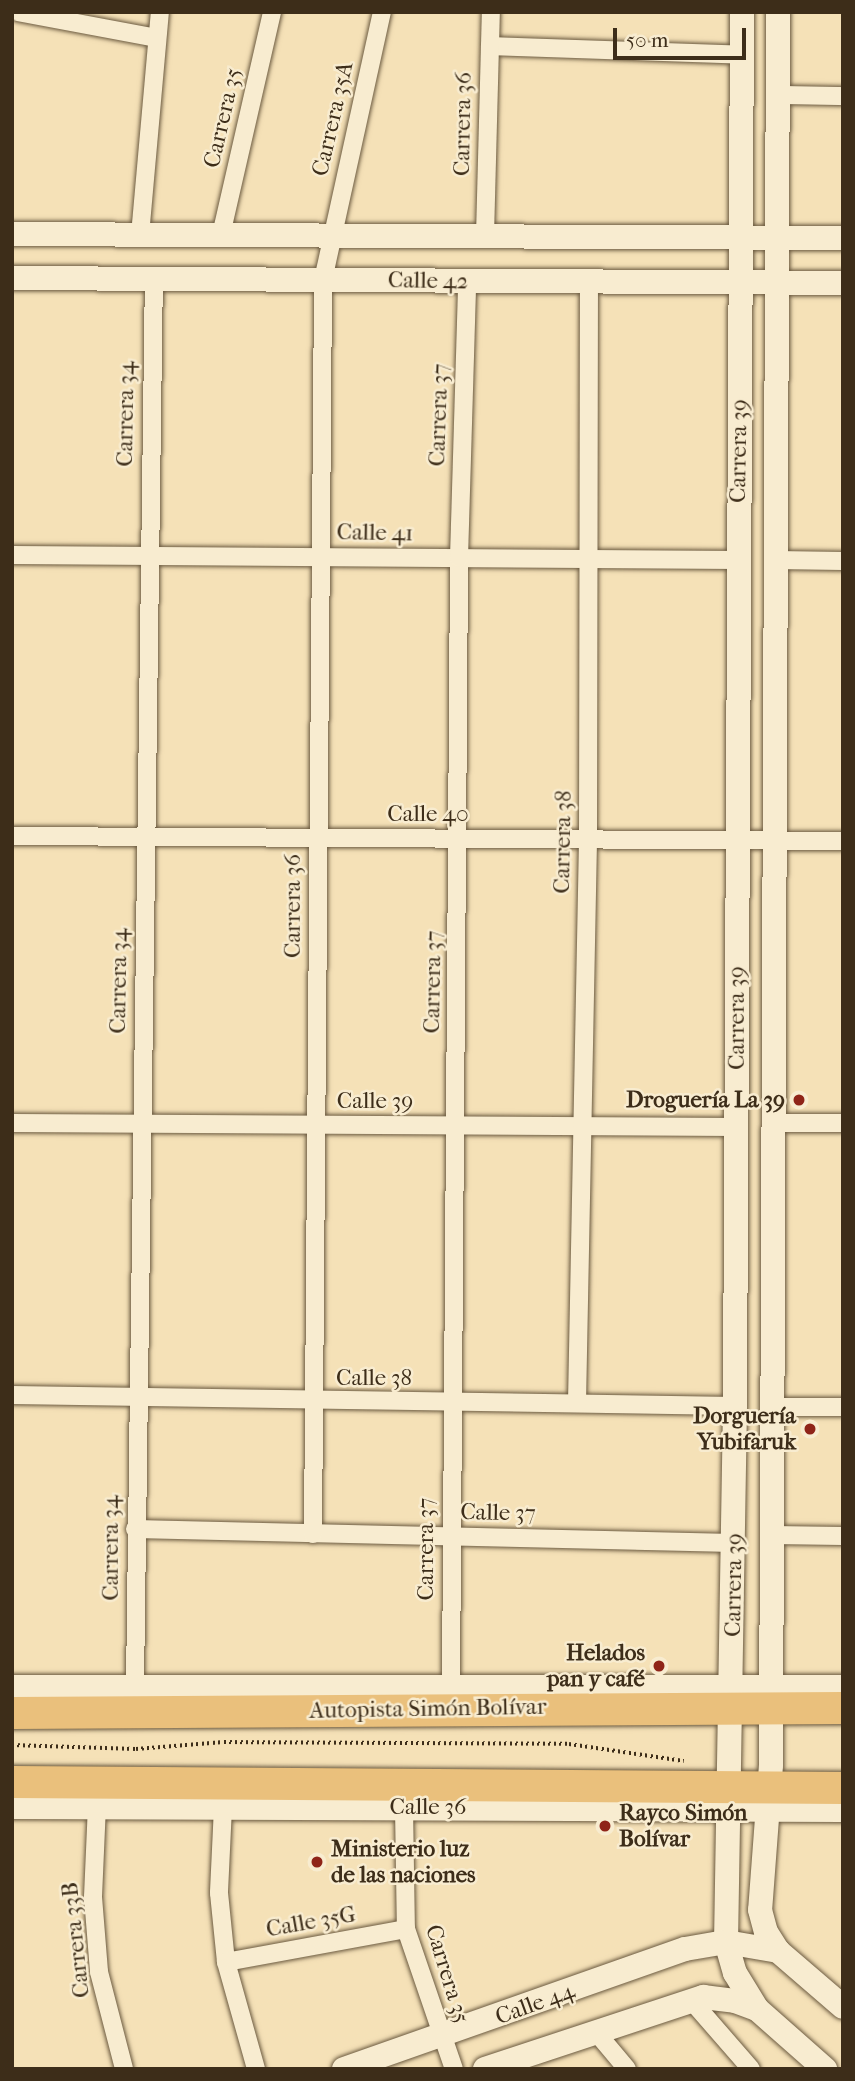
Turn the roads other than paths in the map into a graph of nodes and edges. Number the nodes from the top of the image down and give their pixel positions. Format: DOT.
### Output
graph roads {
  1 [pos="18,12"];
  2 [pos="160,12"];
  3 [pos="272,12"];
  4 [pos="382,12"];
  5 [pos="491,12"];
  6 [pos="742,12"];
  7 [pos="778,12"];
  8 [pos="157,38"];
  9 [pos="490,46"];
  10 [pos="742,55"];
  11 [pos="778,95"];
  12 [pos="843,96"];
  13 [pos="12,234"];
  14 [pos="140,235"];
  15 [pos="221,235"];
  16 [pos="332,236"];
  17 [pos="485,236"];
  18 [pos="741,237"];
  19 [pos="777,238"];
  20 [pos="843,238"];
  21 [pos="12,278"];
  22 [pos="154,279"];
  23 [pos="323,280"];
  24 [pos="467,281"];
  25 [pos="589,283"];
  26 [pos="741,283"];
  27 [pos="777,283"];
  28 [pos="843,283"];
  29 [pos="12,555"];
  30 [pos="148,556"];
  31 [pos="319,557"];
  32 [pos="459,558"];
  33 [pos="589,559"];
  34 [pos="738,560"];
  35 [pos="776,560"];
  36 [pos="843,561"];
  37 [pos="12,836"];
  38 [pos="146,836"];
  39 [pos="318,838"];
  40 [pos="460,838"];
  41 [pos="588,839"];
  42 [pos="738,840"];
  43 [pos="776,840"];
  44 [pos="843,841"];
  45 [pos="12,1123"];
  46 [pos="773,1123"];
  47 [pos="843,1123"];
  48 [pos="141,1124"];
  49 [pos="316,1125"];
  50 [pos="456,1126"];
  51 [pos="584,1126"];
  52 [pos="737,1127"];
  53 [pos="136,1394"];
  54 [pos="12,1395"];
  55 [pos="312,1402"];
  56 [pos="452,1402"];
  57 [pos="577,1403"];
  58 [pos="735,1406"];
  59 [pos="773,1406"];
  60 [pos="843,1407"];
  61 [pos="135,1529"];
  62 [pos="313,1534"];
  63 [pos="772,1535"];
  64 [pos="843,1536"];
  65 [pos="450,1537"];
  66 [pos="734,1543"];
  67 [pos="135,1684"];
  68 [pos="451,1684"];
  69 [pos="12,1687"];
  70 [pos="843,1687"];
  71 [pos="571,1697"];
  72 [pos="732,1697"];
  73 [pos="772,1697"];
  74 [pos="843,1708"];
  75 [pos="12,1713"];
  76 [pos="12,1782"];
  77 [pos="729,1786"];
  78 [pos="840,1795"];
  79 [pos="769,1798"];
  80 [pos="97,1805"];
  81 [pos="12,1807"];
  82 [pos="223,1807"];
  83 [pos="404,1807"];
  84 [pos="806,1808"];
  85 [pos="763,1866"];
  86 [pos="406,1929"];
  87 [pos="726,1942"];
  88 [pos="778,1951"];
  89 [pos="226,1962"];
  90 [pos="691,2000"];
  91 [pos="843,2007"];
  92 [pos="757,2009"];
  93 [pos="596,2032"];
  94 [pos="441,2038"];
  95 [pos="497,2067"];
  96 [pos="124,2069"];
  97 [pos="256,2069"];
  98 [pos="344,2069"];
  99 [pos="454,2069"];
  100 [pos="627,2069"];
  101 [pos="751,2069"];
  102 [pos="825,2069"];
  1 -- 8 [label="street"];
  2 -- 8 [label="street"];
  3 -- 15 [label="street, Carrera 35"];
  4 -- 16 [label="street, Carrera 35A"];
  5 -- 9 [label="street, Carrera 36"];
  6 -- 10 [label="main road, Carrera 39"];
  7 -- 11 [label="main road, Carrera 39"];
  8 -- 14 [label="street"];
  9 -- 10 [label="street"];
  9 -- 17 [label="street, Carrera 36"];
  10 -- 18 [label="main road, Carrera 39"];
  11 -- 12 [label="street"];
  11 -- 19 [label="main road, Carrera 39"];
  13 -- 14 [label="main road, Calle 42"];
  14 -- 15 [label="main road, Calle 42"];
  15 -- 16 [label="main road, Calle 42"];
  16 -- 17 [label="main road, Calle 42"];
  16 -- 23 [label="street"];
  17 -- 18 [label="main road, Calle 42"];
  18 -- 19 [label="main road, Calle 42"];
  18 -- 26 [label="main road, Carrera 39"];
  19 -- 20 [label="main road, Calle 42"];
  19 -- 27 [label="main road, Carrera 39"];
  21 -- 22 [label="main road, Calle 42"];
  22 -- 23 [label="main road, Calle 42"];
  22 -- 30 [label="street, Carrera 34"];
  23 -- 24 [label="main road, Calle 42"];
  23 -- 31 [label="street, Carrera 36"];
  24 -- 25 [label="main road, Calle 42"];
  24 -- 32 [label="street, Carrera 37"];
  25 -- 26 [label="main road, Calle 42"];
  25 -- 33 [label="street, Carrera 38"];
  26 -- 27 [label="main road, Calle 42"];
  26 -- 34 [label="main road, Carrera 39"];
  27 -- 28 [label="main road, Calle 42"];
  27 -- 35 [label="main road, Carrera 39"];
  29 -- 30 [label="street, Calle 41"];
  30 -- 31 [label="street, Calle 41"];
  30 -- 38 [label="street, Carrera 34"];
  31 -- 32 [label="street, Calle 41"];
  31 -- 39 [label="street, Carrera 36"];
  32 -- 33 [label="street, Calle 41"];
  32 -- 40 [label="street, Carrera 37"];
  33 -- 34 [label="street, Calle 41"];
  33 -- 41 [label="street, Carrera 38"];
  34 -- 42 [label="main road, Carrera 39"];
  35 -- 36 [label="street"];
  35 -- 43 [label="main road, Carrera 39"];
  37 -- 38 [label="street, Calle 40"];
  38 -- 39 [label="street, Calle 40"];
  38 -- 48 [label="street, Carrera 34"];
  39 -- 40 [label="street, Calle 40"];
  39 -- 49 [label="street, Carrera 36"];
  40 -- 41 [label="street, Calle 40"];
  40 -- 50 [label="street, Carrera 37"];
  41 -- 42 [label="street, Calle 40"];
  41 -- 51 [label="street, Carrera 38"];
  42 -- 43 [label="street, Calle 40"];
  42 -- 52 [label="main road, Carrera 39"];
  43 -- 44 [label="street, Calle 40"];
  43 -- 46 [label="main road, Carrera 39"];
  45 -- 48 [label="street, Calle 39"];
  46 -- 47 [label="street"];
  46 -- 59 [label="main road, Carrera 39"];
  48 -- 49 [label="street, Calle 39"];
  48 -- 53 [label="street, Carrera 34"];
  49 -- 50 [label="street, Calle 39"];
  49 -- 55 [label="street, Carrera 36"];
  50 -- 51 [label="street, Calle 39"];
  50 -- 56 [label="street, Carrera 37"];
  51 -- 52 [label="street, Calle 39"];
  51 -- 57 [label="street, Carrera 38"];
  52 -- 58 [label="main road, Carrera 39"];
  53 -- 54 [label="street, Calle 38"];
  53 -- 55 [label="street, Calle 38"];
  53 -- 61 [label="street, Carrera 34"];
  55 -- 56 [label="street, Calle 38"];
  55 -- 62 [label="street, Carrera 36"];
  56 -- 57 [label="street, Calle 38"];
  56 -- 65 [label="street, Carrera 37"];
  57 -- 58 [label="street, Calle 38"];
  58 -- 66 [label="main road, Carrera 39"];
  59 -- 60 [label="street"];
  59 -- 63 [label="main road, Carrera 39"];
  61 -- 62 [label="street, Calle 37"];
  61 -- 67 [label="street, Carrera 34"];
  62 -- 65 [label="street, Calle 37"];
  63 -- 64 [label="street"];
  63 -- 73 [label="main road, Carrera 39"];
  65 -- 66 [label="street, Calle 37"];
  65 -- 68 [label="street, Carrera 37"];
  66 -- 72 [label="main road, Carrera 39"];
  67 -- 68 [label="main road"];
  67 -- 69 [label="main road"];
  68 -- 71 [label="main road"];
  70 -- 73 [label="main road"];
  71 -- 72 [label="highway, Autopista Simón Bolívar"];
  71 -- 75 [label="highway, Autopista Simón Bolívar"];
  72 -- 73 [label="highway, Autopista Simón Bolívar"];
  72 -- 77 [label="main road, Carrera 39"];
  73 -- 74 [label="highway, Autopista Simón Bolívar"];
  73 -- 79 [label="main road, Carrera 39"];
  76 -- 77 [label="highway"];
  77 -- 79 [label="highway"];
  77 -- 83 [label="main road, Calle 36"];
  77 -- 87 [label="main road, Carrera 39"];
  78 -- 79 [label="highway"];
  78 -- 84 [label="main road"];
  79 -- 84 [label="main road"];
  79 -- 85 [label="main road, Carrera 39"];
  80 -- 81 [label="main road, Calle 36"];
  80 -- 82 [label="main road, Calle 36"];
  80 -- 96 [label="street, Carrera 33B"];
  82 -- 83 [label="main road, Calle 36"];
  82 -- 89 [label="street"];
  83 -- 86 [label="street, Carrera 35"];
  84 -- 85 [label="main road"];
  85 -- 88 [label="main road, Carrera 39"];
  86 -- 89 [label="street, Calle 35G"];
  86 -- 94 [label="street, Carrera 35"];
  87 -- 88 [label="main road, Calle 44"];
  87 -- 92 [label="main road, Carrera 39"];
  87 -- 94 [label="main road, Calle 44"];
  88 -- 91 [label="main road, Carrera 39"];
  89 -- 97 [label="street"];
  90 -- 92 [label="main road, Calle 44"];
  90 -- 93 [label="main road, Calle 44"];
  90 -- 101 [label="street"];
  92 -- 102 [label="main road, Carrera 39"];
  93 -- 95 [label="main road, Calle 44"];
  93 -- 100 [label="street"];
  94 -- 98 [label="main road, Calle 44"];
  94 -- 99 [label="street, Carrera 35"];
}
